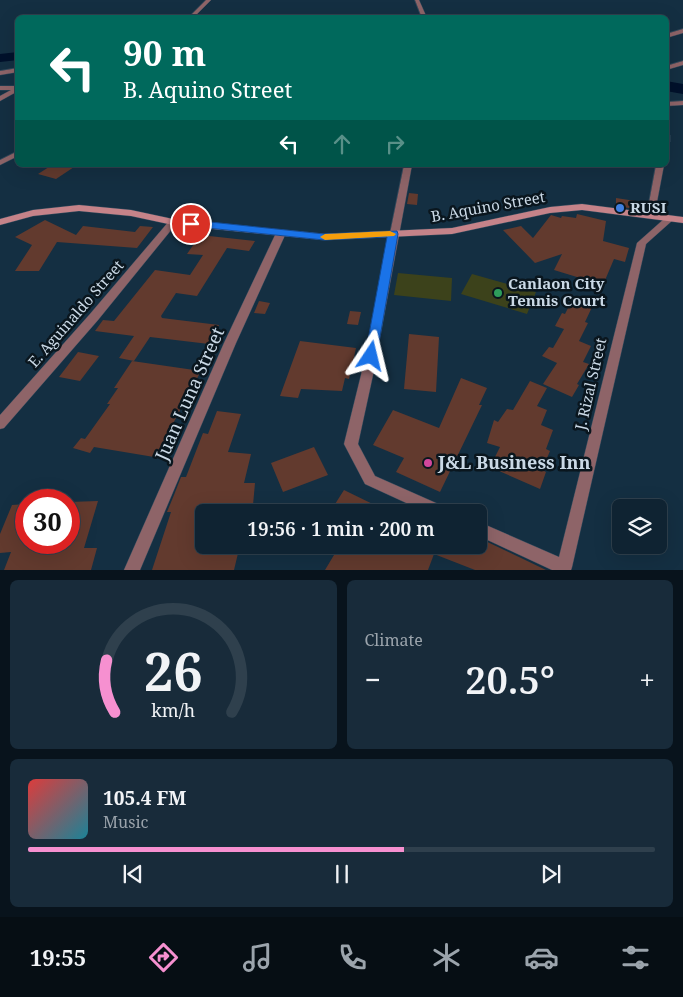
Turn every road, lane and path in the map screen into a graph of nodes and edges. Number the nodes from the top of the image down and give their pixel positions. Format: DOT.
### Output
graph roads {
  1 [pos="209,0"];
  2 [pos="417,0"];
  3 [pos="193,15"];
  4 [pos="424,15"];
  5 [pos="683,31"];
  6 [pos="669,35"];
  7 [pos="683,63"];
  8 [pos="669,67"];
  9 [pos="15,70"];
  10 [pos="0,73"];
  11 [pos="0,88"];
  12 [pos="15,88"];
  13 [pos="15,90"];
  14 [pos="0,99"];
  15 [pos="683,103"];
  16 [pos="669,104"];
  17 [pos="15,155"];
  18 [pos="0,163"];
  19 [pos="408,167"];
  20 [pos="660,167"];
  21 [pos="670,219"];
  22 [pos="683,220"];
  23 [pos="0,222"];
  24 [pos="173,222"];
  25 [pos="281,233"];
  26 [pos="393,234"];
  27 [pos="0,424"];
  28 [pos="422,504"];
  29 [pos="487,534"];
  30 [pos="564,568"];
  31 [pos="132,570"];
  1 -- 3 [label="street"];
  2 -- 4 [label="street"];
  5 -- 6 [label="street"];
  7 -- 8 [label="street"];
  9 -- 10 [label="street"];
  11 -- 12 [label="street"];
  13 -- 14 [label="street"];
  15 -- 16 [label="street"];
  17 -- 18 [label="street"];
  19 -- 26 [label="street"];
  20 -- 21 [label="street"];
  21 -- 22 [label="street, B. Aquino Street"];
  21 -- 26 [label="street, B. Aquino Street"];
  21 -- 30 [label="street, J. Rizal Street"];
  23 -- 24 [label="street, B. Aquino Street"];
  24 -- 25 [label="street, B. Aquino Street"];
  24 -- 27 [label="street, E. Aguinaldo Street"];
  25 -- 26 [label="street, B. Aquino Street"];
  25 -- 31 [label="street, Juan Luna Street"];
  26 -- 28 [label="street"];
  29 -- 30 [label="street"];
}
